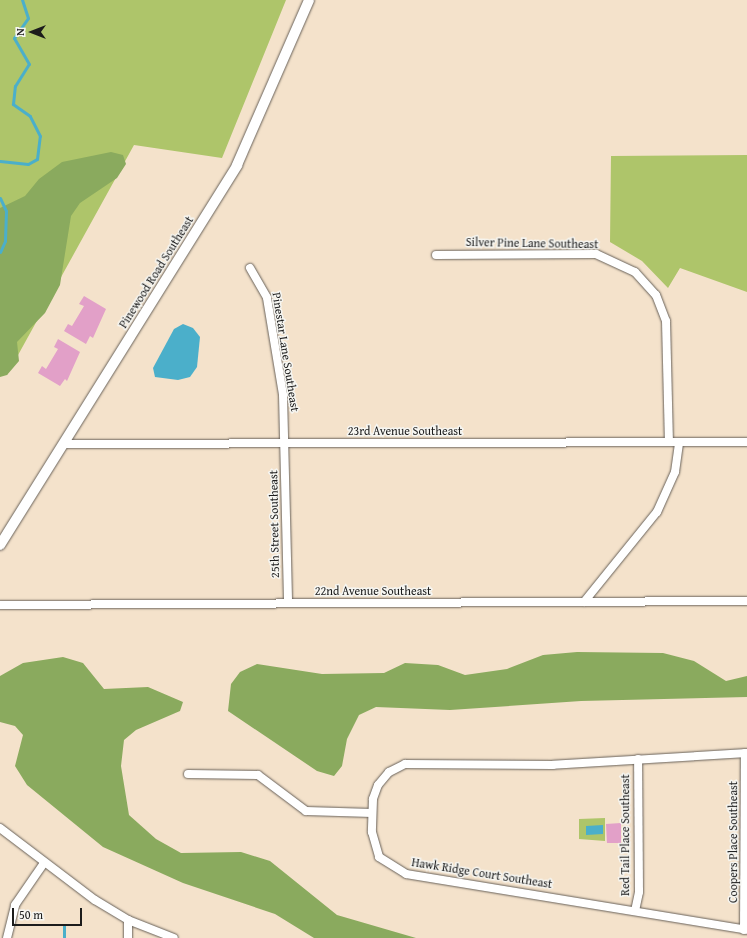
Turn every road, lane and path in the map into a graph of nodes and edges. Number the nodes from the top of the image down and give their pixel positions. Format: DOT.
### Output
graph roads {
  1 [pos="309,0"];
  2 [pos="436,255"];
  3 [pos="250,268"];
  4 [pos="669,442"];
  5 [pos="679,442"];
  6 [pos="747,442"];
  7 [pos="64,444"];
  8 [pos="284,444"];
  9 [pos="0,544"];
  10 [pos="747,601"];
  11 [pos="584,602"];
  12 [pos="288,603"];
  13 [pos="0,605"];
  14 [pos="746,753"];
  15 [pos="638,759"];
  16 [pos="188,774"];
  17 [pos="372,813"];
  18 [pos="0,828"];
  19 [pos="44,863"];
  20 [pos="635,910"];
  21 [pos="128,920"];
  22 [pos="745,930"];
  23 [pos="7,938"];
  24 [pos="128,938"];
  25 [pos="174,938"];
  1 -- 7 [label="street, Pinewood Road Southeast"];
  2 -- 4 [label="street, Silver Pine Lane Southeast"];
  3 -- 8 [label="street, Pinestar Lane Southeast"];
  4 -- 5 [label="street, 23rd Avenue Southeast"];
  4 -- 8 [label="street, 23rd Avenue Southeast"];
  5 -- 6 [label="street, 23rd Avenue Southeast"];
  5 -- 11 [label="street"];
  7 -- 8 [label="street, 23rd Avenue Southeast"];
  7 -- 9 [label="street, Pinewood Road Southeast"];
  8 -- 12 [label="street, 25th Street Southeast"];
  10 -- 11 [label="street, 22nd Avenue Southeast"];
  11 -- 12 [label="street, 22nd Avenue Southeast"];
  12 -- 13 [label="street, 22nd Avenue Southeast"];
  14 -- 15 [label="street, Hawk Ridge Court Southeast"];
  14 -- 22 [label="street, Coopers Place Southeast"];
  15 -- 17 [label="street, Hawk Ridge Court Southeast"];
  15 -- 20 [label="street, Red Tail Place Southeast"];
  16 -- 17 [label="street"];
  17 -- 20 [label="street, Hawk Ridge Court Southeast"];
  18 -- 19 [label="street"];
  19 -- 21 [label="street"];
  19 -- 23 [label="street"];
  20 -- 22 [label="street, Hawk Ridge Court Southeast"];
  21 -- 24 [label="street"];
  21 -- 25 [label="street"];
}
